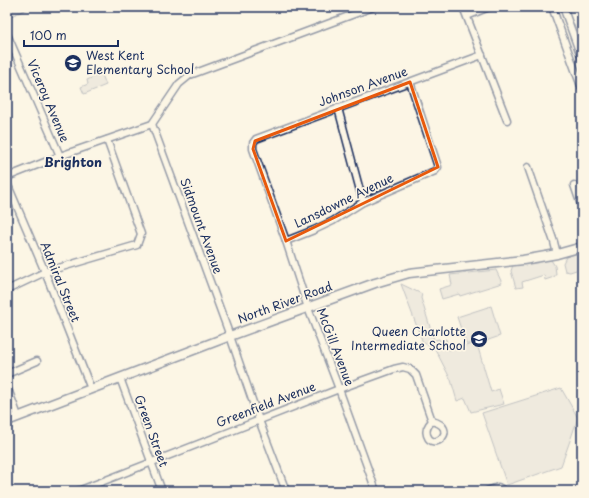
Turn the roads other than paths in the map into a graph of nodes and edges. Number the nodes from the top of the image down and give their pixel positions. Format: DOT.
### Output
graph roads {
  1 [pos="463,7"];
  2 [pos="489,7"];
  3 [pos="552,7"];
  4 [pos="563,7"];
  5 [pos="370,8"];
  6 [pos="466,16"];
  7 [pos="7,34"];
  8 [pos="482,54"];
  9 [pos="582,59"];
  10 [pos="410,82"];
  11 [pos="582,88"];
  12 [pos="338,108"];
  13 [pos="508,120"];
  14 [pos="152,124"];
  15 [pos="107,140"];
  16 [pos="253,143"];
  17 [pos="60,156"];
  18 [pos="528,167"];
  19 [pos="7,177"];
  20 [pos="7,183"];
  21 [pos="574,185"];
  22 [pos="363,202"];
  23 [pos="582,208"];
  24 [pos="286,241"];
  25 [pos="582,247"];
  26 [pos="557,254"];
  27 [pos="45,272"];
  28 [pos="7,290"];
  29 [pos="308,308"];
  30 [pos="230,336"];
  31 [pos="37,361"];
  32 [pos="7,374"];
  33 [pos="120,378"];
  34 [pos="7,386"];
  35 [pos="91,389"];
  36 [pos="339,389"];
  37 [pos="18,416"];
  38 [pos="259,420"];
  39 [pos="7,421"];
  40 [pos="432,421"];
  41 [pos="151,462"];
  42 [pos="503,490"];
  43 [pos="78,491"];
  44 [pos="162,491"];
  45 [pos="286,491"];
  46 [pos="376,491"];
  47 [pos="487,491"];
  1 -- 6 [label="street"];
  2 -- 6 [label="street"];
  3 -- 11 [label="street"];
  4 -- 9 [label="street"];
  5 -- 14 [label="street"];
  6 -- 8 [label="street"];
  7 -- 17 [label="street, Viceroy Avenue"];
  8 -- 10 [label="street, Johnson Avenue"];
  8 -- 13 [label="street"];
  10 -- 12 [label="street, Johnson Avenue"];
  10 -- 22 [label="street, Lansdowne Avenue"];
  12 -- 16 [label="street, Johnson Avenue"];
  12 -- 22 [label="street"];
  14 -- 15 [label="street"];
  14 -- 30 [label="street, Sidmount Avenue"];
  15 -- 17 [label="street"];
  15 -- 27 [label="street"];
  16 -- 24 [label="street, McGill Avenue"];
  17 -- 19 [label="street"];
  18 -- 26 [label="street"];
  20 -- 27 [label="street, Admiral Street"];
  21 -- 23 [label="street"];
  22 -- 24 [label="street, Lansdowne Avenue"];
  24 -- 29 [label="street, McGill Avenue"];
  25 -- 26 [label="main road, North River Road"];
  26 -- 29 [label="main road, North River Road"];
  27 -- 28 [label="street"];
  27 -- 35 [label="street, Admiral Street"];
  29 -- 30 [label="main road, North River Road"];
  29 -- 36 [label="street, McGill Avenue"];
  30 -- 33 [label="main road, North River Road"];
  30 -- 38 [label="street, Sidmount Avenue"];
  31 -- 32 [label="street"];
  33 -- 35 [label="main road, North River Road"];
  33 -- 41 [label="street, Green Street"];
  34 -- 37 [label="street"];
  35 -- 37 [label="main road, North River Road"];
  36 -- 38 [label="street, Greenfield Avenue"];
  36 -- 40 [label="street, Greenfield Avenue"];
  36 -- 46 [label="street, McGill Avenue"];
  37 -- 39 [label="main road, North River Road"];
  38 -- 41 [label="street, Greenfield Avenue"];
  38 -- 45 [label="street, Sidmount Avenue"];
  41 -- 43 [label="street, Greenfield Avenue"];
  41 -- 44 [label="street, Green Street"];
  42 -- 47 [label="street"];
}
